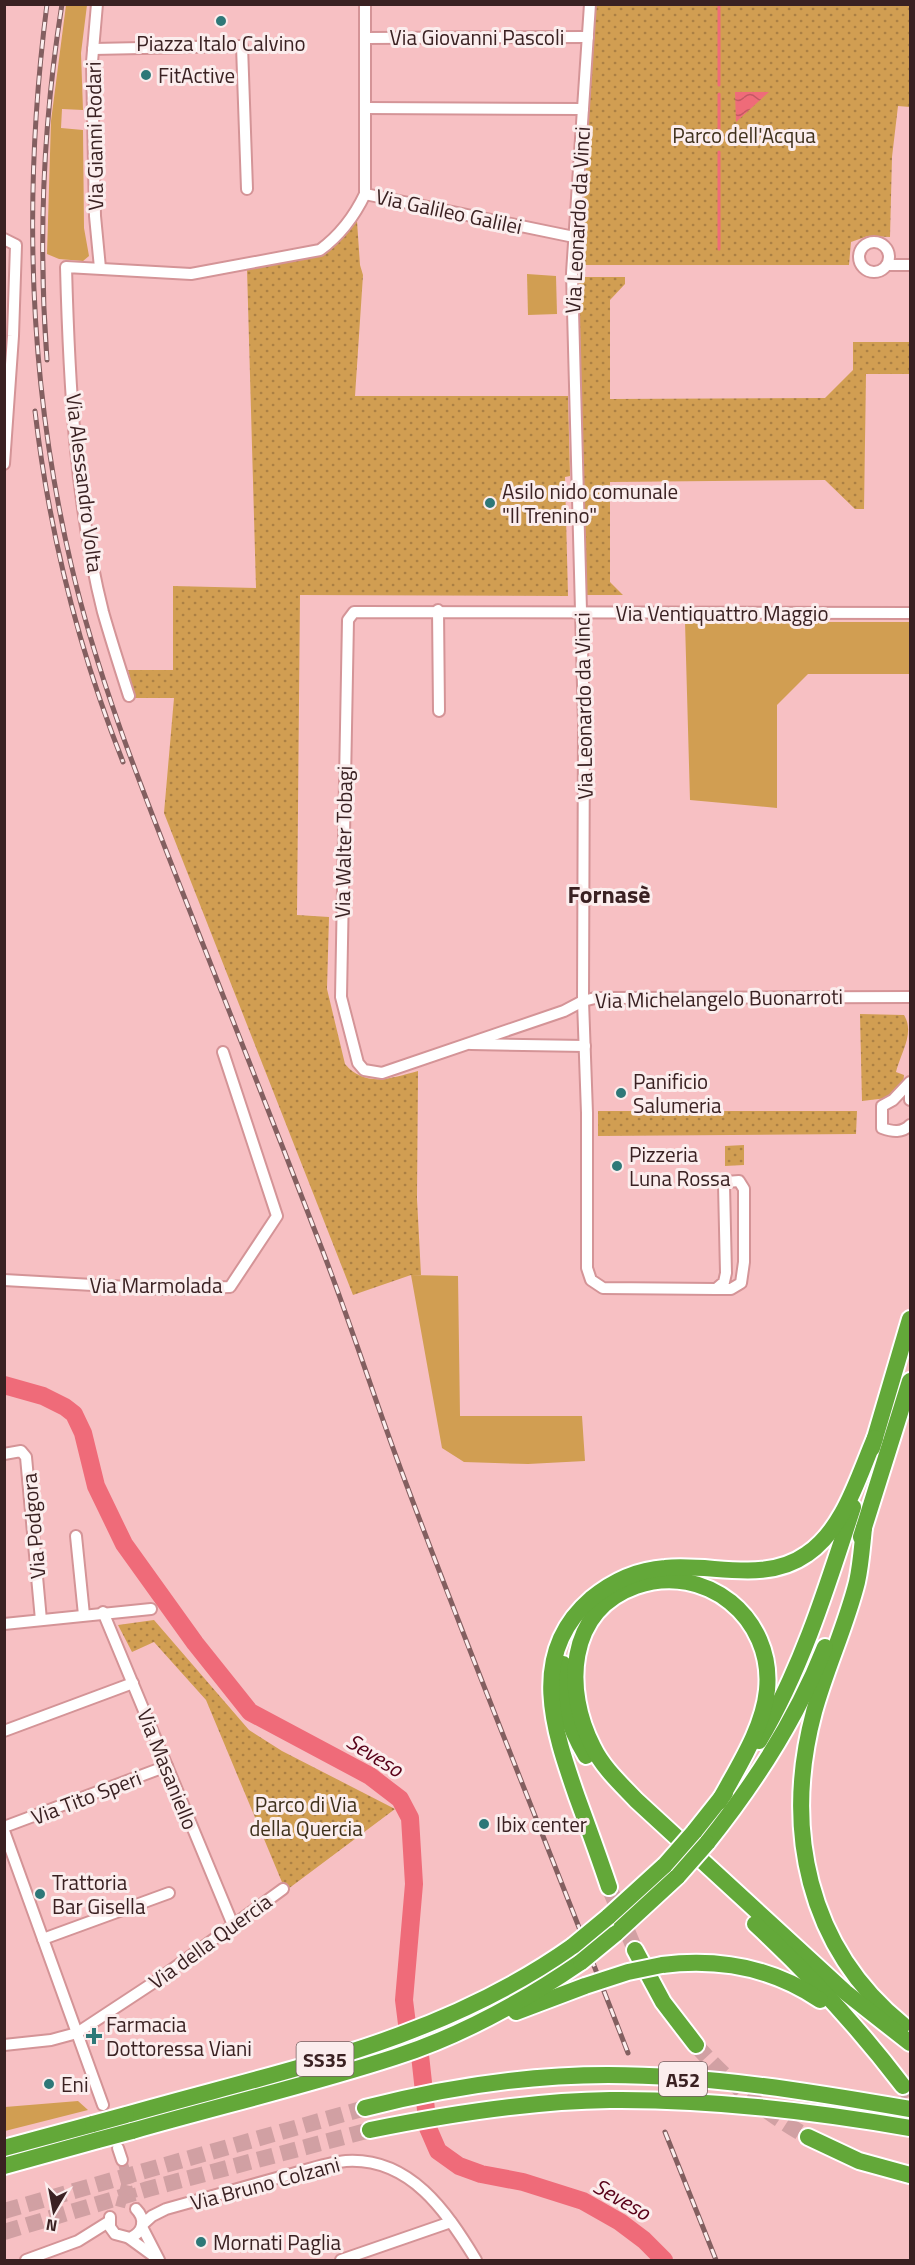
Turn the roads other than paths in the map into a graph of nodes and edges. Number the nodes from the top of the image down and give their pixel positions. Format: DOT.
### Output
graph roads {
  1 [pos="97,4"];
  2 [pos="365,4"];
  3 [pos="590,4"];
  4 [pos="588,37"];
  5 [pos="366,38"];
  6 [pos="93,48"];
  7 [pos="365,108"];
  8 [pos="583,109"];
  9 [pos="247,189"];
  10 [pos="365,194"];
  11 [pos="574,237"];
  12 [pos="4,239"];
  13 [pos="887,265"];
  14 [pos="910,265"];
  15 [pos="66,267"];
  16 [pos="100,268"];
  17 [pos="4,464"];
  18 [pos="438,610"];
  19 [pos="354,612"];
  20 [pos="581,612"];
  21 [pos="910,613"];
  22 [pos="129,696"];
  23 [pos="439,711"];
  24 [pos="910,997"];
  25 [pos="583,1001"];
  26 [pos="464,1044"];
  27 [pos="585,1046"];
  28 [pos="223,1052"];
  29 [pos="364,1070"];
  30 [pos="910,1081"];
  31 [pos="910,1100"];
  32 [pos="910,1125"];
  33 [pos="4,1280"];
  34 [pos="716,1289"];
  35 [pos="910,1319"];
  36 [pos="910,1381"];
  37 [pos="875,1438"];
  38 [pos="4,1454"];
  39 [pos="864,1528"];
  40 [pos="76,1536"];
  41 [pos="151,1609"];
  42 [pos="580,1609"];
  43 [pos="103,1612"];
  44 [pos="84,1615"];
  45 [pos="41,1620"];
  46 [pos="4,1624"];
  47 [pos="133,1683"];
  48 [pos="4,1731"];
  49 [pos="167,1766"];
  50 [pos="718,1802"];
  51 [pos="4,1829"];
  52 [pos="701,1838"];
  53 [pos="671,1870"];
  54 [pos="609,1887"];
  55 [pos="283,1889"];
  56 [pos="169,1893"];
  57 [pos="233,1925"];
  58 [pos="43,1939"];
  59 [pos="635,1950"];
  60 [pos="469,2027"];
  61 [pos="855,2029"];
  62 [pos="910,2032"];
  63 [pos="77,2033"];
  64 [pos="910,2043"];
  65 [pos="4,2045"];
  66 [pos="696,2045"];
  67 [pos="903,2086"];
  68 [pos="103,2105"];
  69 [pos="365,2108"];
  70 [pos="910,2109"];
  71 [pos="129,2123"];
  72 [pos="910,2128"];
  73 [pos="370,2130"];
  74 [pos="95,2132"];
  75 [pos="808,2137"];
  76 [pos="4,2148"];
  77 [pos="118,2148"];
  78 [pos="122,2160"];
  79 [pos="4,2166"];
  80 [pos="910,2175"];
  81 [pos="166,2209"];
  82 [pos="451,2222"];
  83 [pos="142,2226"];
  84 [pos="117,2236"];
  85 [pos="129,2238"];
  86 [pos="78,2241"];
  87 [pos="27,2260"];
  88 [pos="158,2260"];
  89 [pos="341,2260"];
  90 [pos="476,2260"];
  1 -- 6 [label="street, Via Gianni Rodari"];
  2 -- 5 [label="street"];
  3 -- 4 [label="street, Via Leonardo da Vinci"];
  4 -- 5 [label="street, Via Giovanni Pascoli"];
  4 -- 8 [label="street, Via Leonardo da Vinci"];
  5 -- 7 [label="street"];
  6 -- 9 [label="street"];
  6 -- 16 [label="street, Via Gianni Rodari"];
  7 -- 8 [label="street"];
  7 -- 10 [label="street"];
  8 -- 11 [label="street, Via Leonardo da Vinci"];
  10 -- 11 [label="street, Via Galileo Galilei"];
  10 -- 16 [label="street, Via Galileo Galilei"];
  11 -- 20 [label="street, Via Leonardo da Vinci"];
  12 -- 17 [label="street"];
  13 -- 14 [label="street"];
  15 -- 16 [label="street, Via Galileo Galilei"];
  15 -- 22 [label="street, Via Alessandro Volta"];
  18 -- 19 [label="street, Via Ventiquattro Maggio"];
  18 -- 20 [label="street, Via Ventiquattro Maggio"];
  18 -- 23 [label="street"];
  19 -- 29 [label="street, Via Walter Tobagi"];
  20 -- 21 [label="street, Via Ventiquattro Maggio"];
  20 -- 25 [label="street, Via Leonardo da Vinci"];
  24 -- 25 [label="street, Via Michelangelo Buonarroti"];
  25 -- 26 [label="street, Via Michelangelo Buonarroti"];
  25 -- 27 [label="street, Via Leonardo da Vinci"];
  26 -- 27 [label="street, Via Michelangelo Buonarroti"];
  26 -- 29 [label="street, Via Michelangelo Buonarroti"];
  27 -- 34 [label="street, Via Leonardo da Vinci"];
  28 -- 33 [label="street, Via Marmolada"];
  30 -- 31 [label="street"];
  30 -- 32 [label="street"];
  34 -- 34 [label="street"];
  35 -- 37 [label="highway"];
  36 -- 39 [label="highway"];
  37 -- 42 [label="highway"];
  37 -- 50 [label="highway"];
  38 -- 45 [label="street, Via Podgora"];
  39 -- 52 [label="highway"];
  39 -- 62 [label="highway"];
  40 -- 44 [label="street"];
  41 -- 43 [label="street"];
  42 -- 54 [label="highway"];
  42 -- 61 [label="highway"];
  43 -- 44 [label="street"];
  43 -- 47 [label="street, Via Masaniello"];
  44 -- 45 [label="street"];
  45 -- 46 [label="street"];
  47 -- 48 [label="street"];
  47 -- 49 [label="street, Via Masaniello"];
  49 -- 51 [label="street, Via Tito Speri"];
  49 -- 57 [label="street, Via Masaniello"];
  50 -- 52 [label="highway"];
  50 -- 64 [label="highway"];
  51 -- 58 [label="street"];
  52 -- 53 [label="highway, bridge"];
  53 -- 60 [label="highway, bridge"];
  53 -- 71 [label="highway, SS35, bridge"];
  55 -- 57 [label="street, Via della Quercia"];
  56 -- 58 [label="street"];
  57 -- 63 [label="street, Via della Quercia"];
  58 -- 63 [label="street"];
  59 -- 66 [label="highway"];
  60 -- 61 [label="highway, bridge"];
  60 -- 71 [label="highway, SS35"];
  61 -- 67 [label="highway"];
  63 -- 65 [label="street"];
  63 -- 68 [label="street"];
  69 -- 70 [label="highway, A52"];
  71 -- 74 [label="highway, bridge"];
  72 -- 73 [label="highway, A52"];
  74 -- 76 [label="highway"];
  74 -- 79 [label="highway"];
  75 -- 80 [label="highway"];
  77 -- 78 [label="street"];
  81 -- 82 [label="street, Via Bruno Colzani"];
  81 -- 83 [label="street, Via Bruno Colzani"];
  81 -- 83 [label="street, Via Bruno Colzani"];
  82 -- 89 [label="street"];
  82 -- 90 [label="street, Via Bruno Colzani"];
  83 -- 85 [label="street, Via Bruno Colzani"];
  83 -- 88 [label="street"];
  84 -- 85 [label="street"];
  84 -- 86 [label="street"];
  84 -- 86 [label="street"];
  85 -- 88 [label="street"];
  86 -- 87 [label="street"];
}
